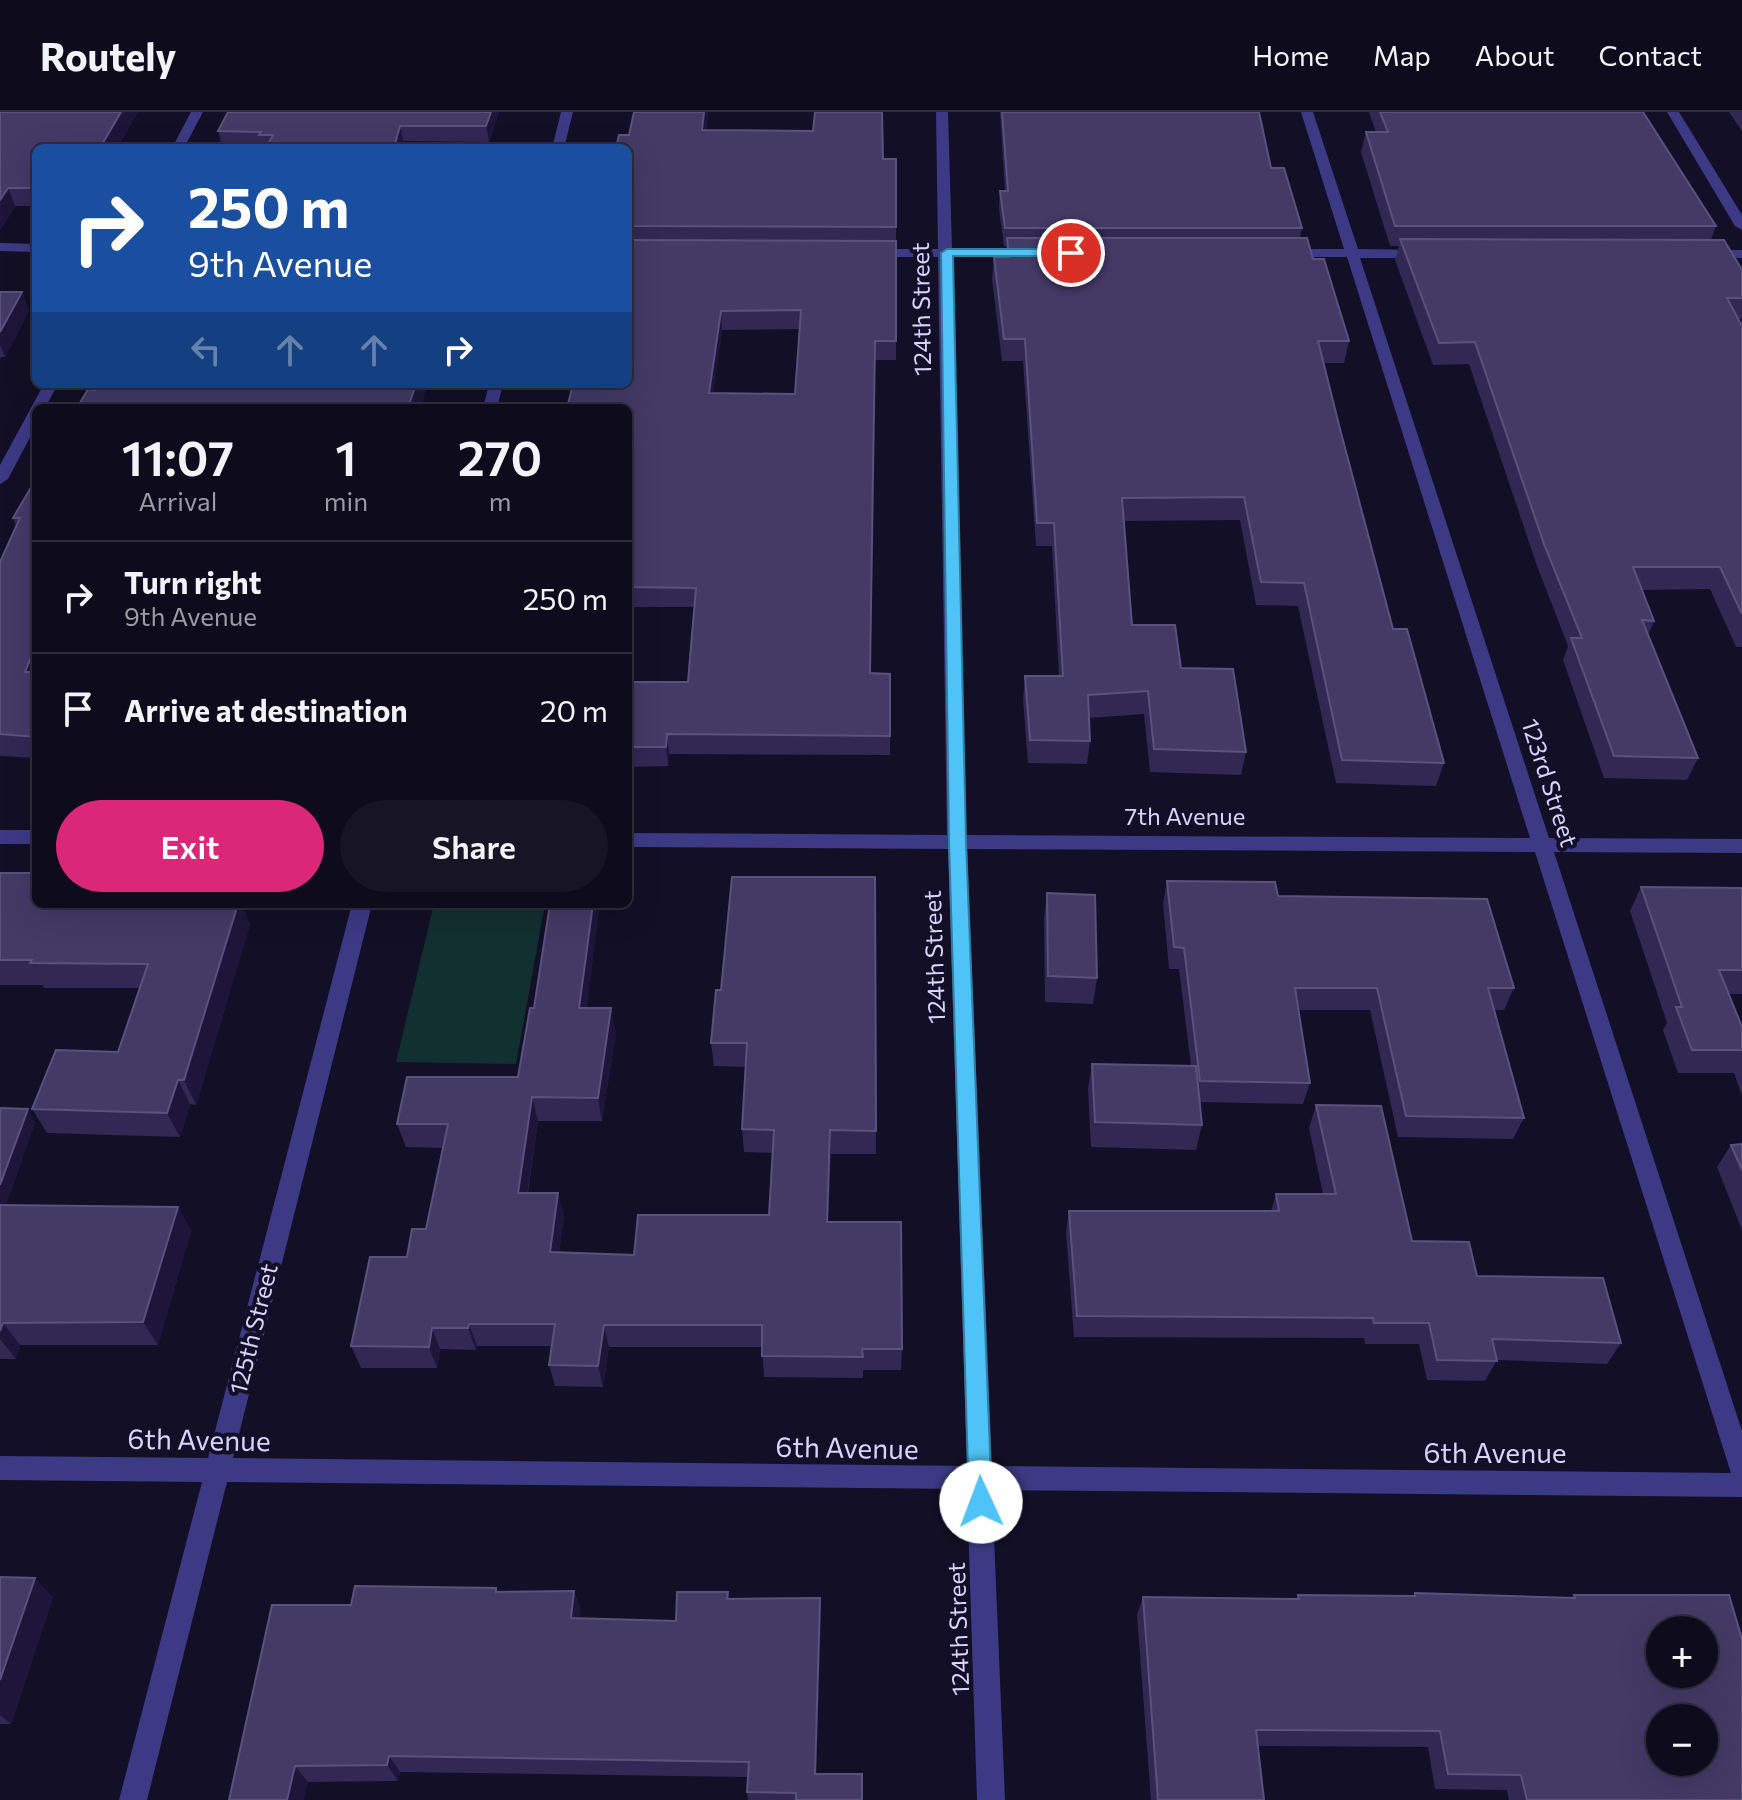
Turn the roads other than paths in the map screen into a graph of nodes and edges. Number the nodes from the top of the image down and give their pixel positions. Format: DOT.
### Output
graph roads {
  1 [pos="197,112"];
  2 [pos="567,112"];
  3 [pos="942,112"];
  4 [pos="1307,112"];
  5 [pos="1673,112"];
  6 [pos="180,144"];
  7 [pos="559,144"];
  8 [pos="1742,226"];
  9 [pos="0,247"];
  10 [pos="32,248"];
  11 [pos="851,252"];
  12 [pos="947,253"];
  13 [pos="1040,253"];
  14 [pos="1273,253"];
  15 [pos="1350,253"];
  16 [pos="1444,254"];
  17 [pos="1694,254"];
  18 [pos="1742,254"];
  19 [pos="32,419"];
  20 [pos="0,479"];
  21 [pos="0,837"];
  22 [pos="32,837"];
  23 [pos="632,840"];
  24 [pos="957,842"];
  25 [pos="1544,845"];
  26 [pos="1742,846"];
  27 [pos="361,908"];
  28 [pos="0,1468"];
  29 [pos="1742,1469"];
  30 [pos="218,1470"];
  31 [pos="980,1479"];
  32 [pos="1742,1485"];
  33 [pos="133,1800"];
  34 [pos="991,1800"];
  1 -- 6 [label="street"];
  2 -- 7 [label="street"];
  3 -- 12 [label="street, 124th Street"];
  4 -- 15 [label="street, 123rd Street"];
  5 -- 8 [label="street"];
  9 -- 10 [label="street"];
  11 -- 12 [label="street"];
  12 -- 13 [label="street"];
  12 -- 24 [label="street, 124th Street"];
  14 -- 15 [label="street"];
  15 -- 16 [label="street"];
  15 -- 25 [label="street, 123rd Street"];
  17 -- 18 [label="street"];
  19 -- 20 [label="street"];
  21 -- 22 [label="street"];
  23 -- 24 [label="street, 7th Avenue"];
  24 -- 25 [label="street, 7th Avenue"];
  24 -- 31 [label="street, 124th Street"];
  25 -- 26 [label="street, 7th Avenue"];
  25 -- 29 [label="street, 123rd Street"];
  27 -- 30 [label="street, 125th Street"];
  28 -- 30 [label="street, 6th Avenue"];
  30 -- 31 [label="street, 6th Avenue"];
  30 -- 33 [label="street, 125th Street"];
  31 -- 32 [label="street, 6th Avenue"];
  31 -- 34 [label="street, 124th Street"];
}
